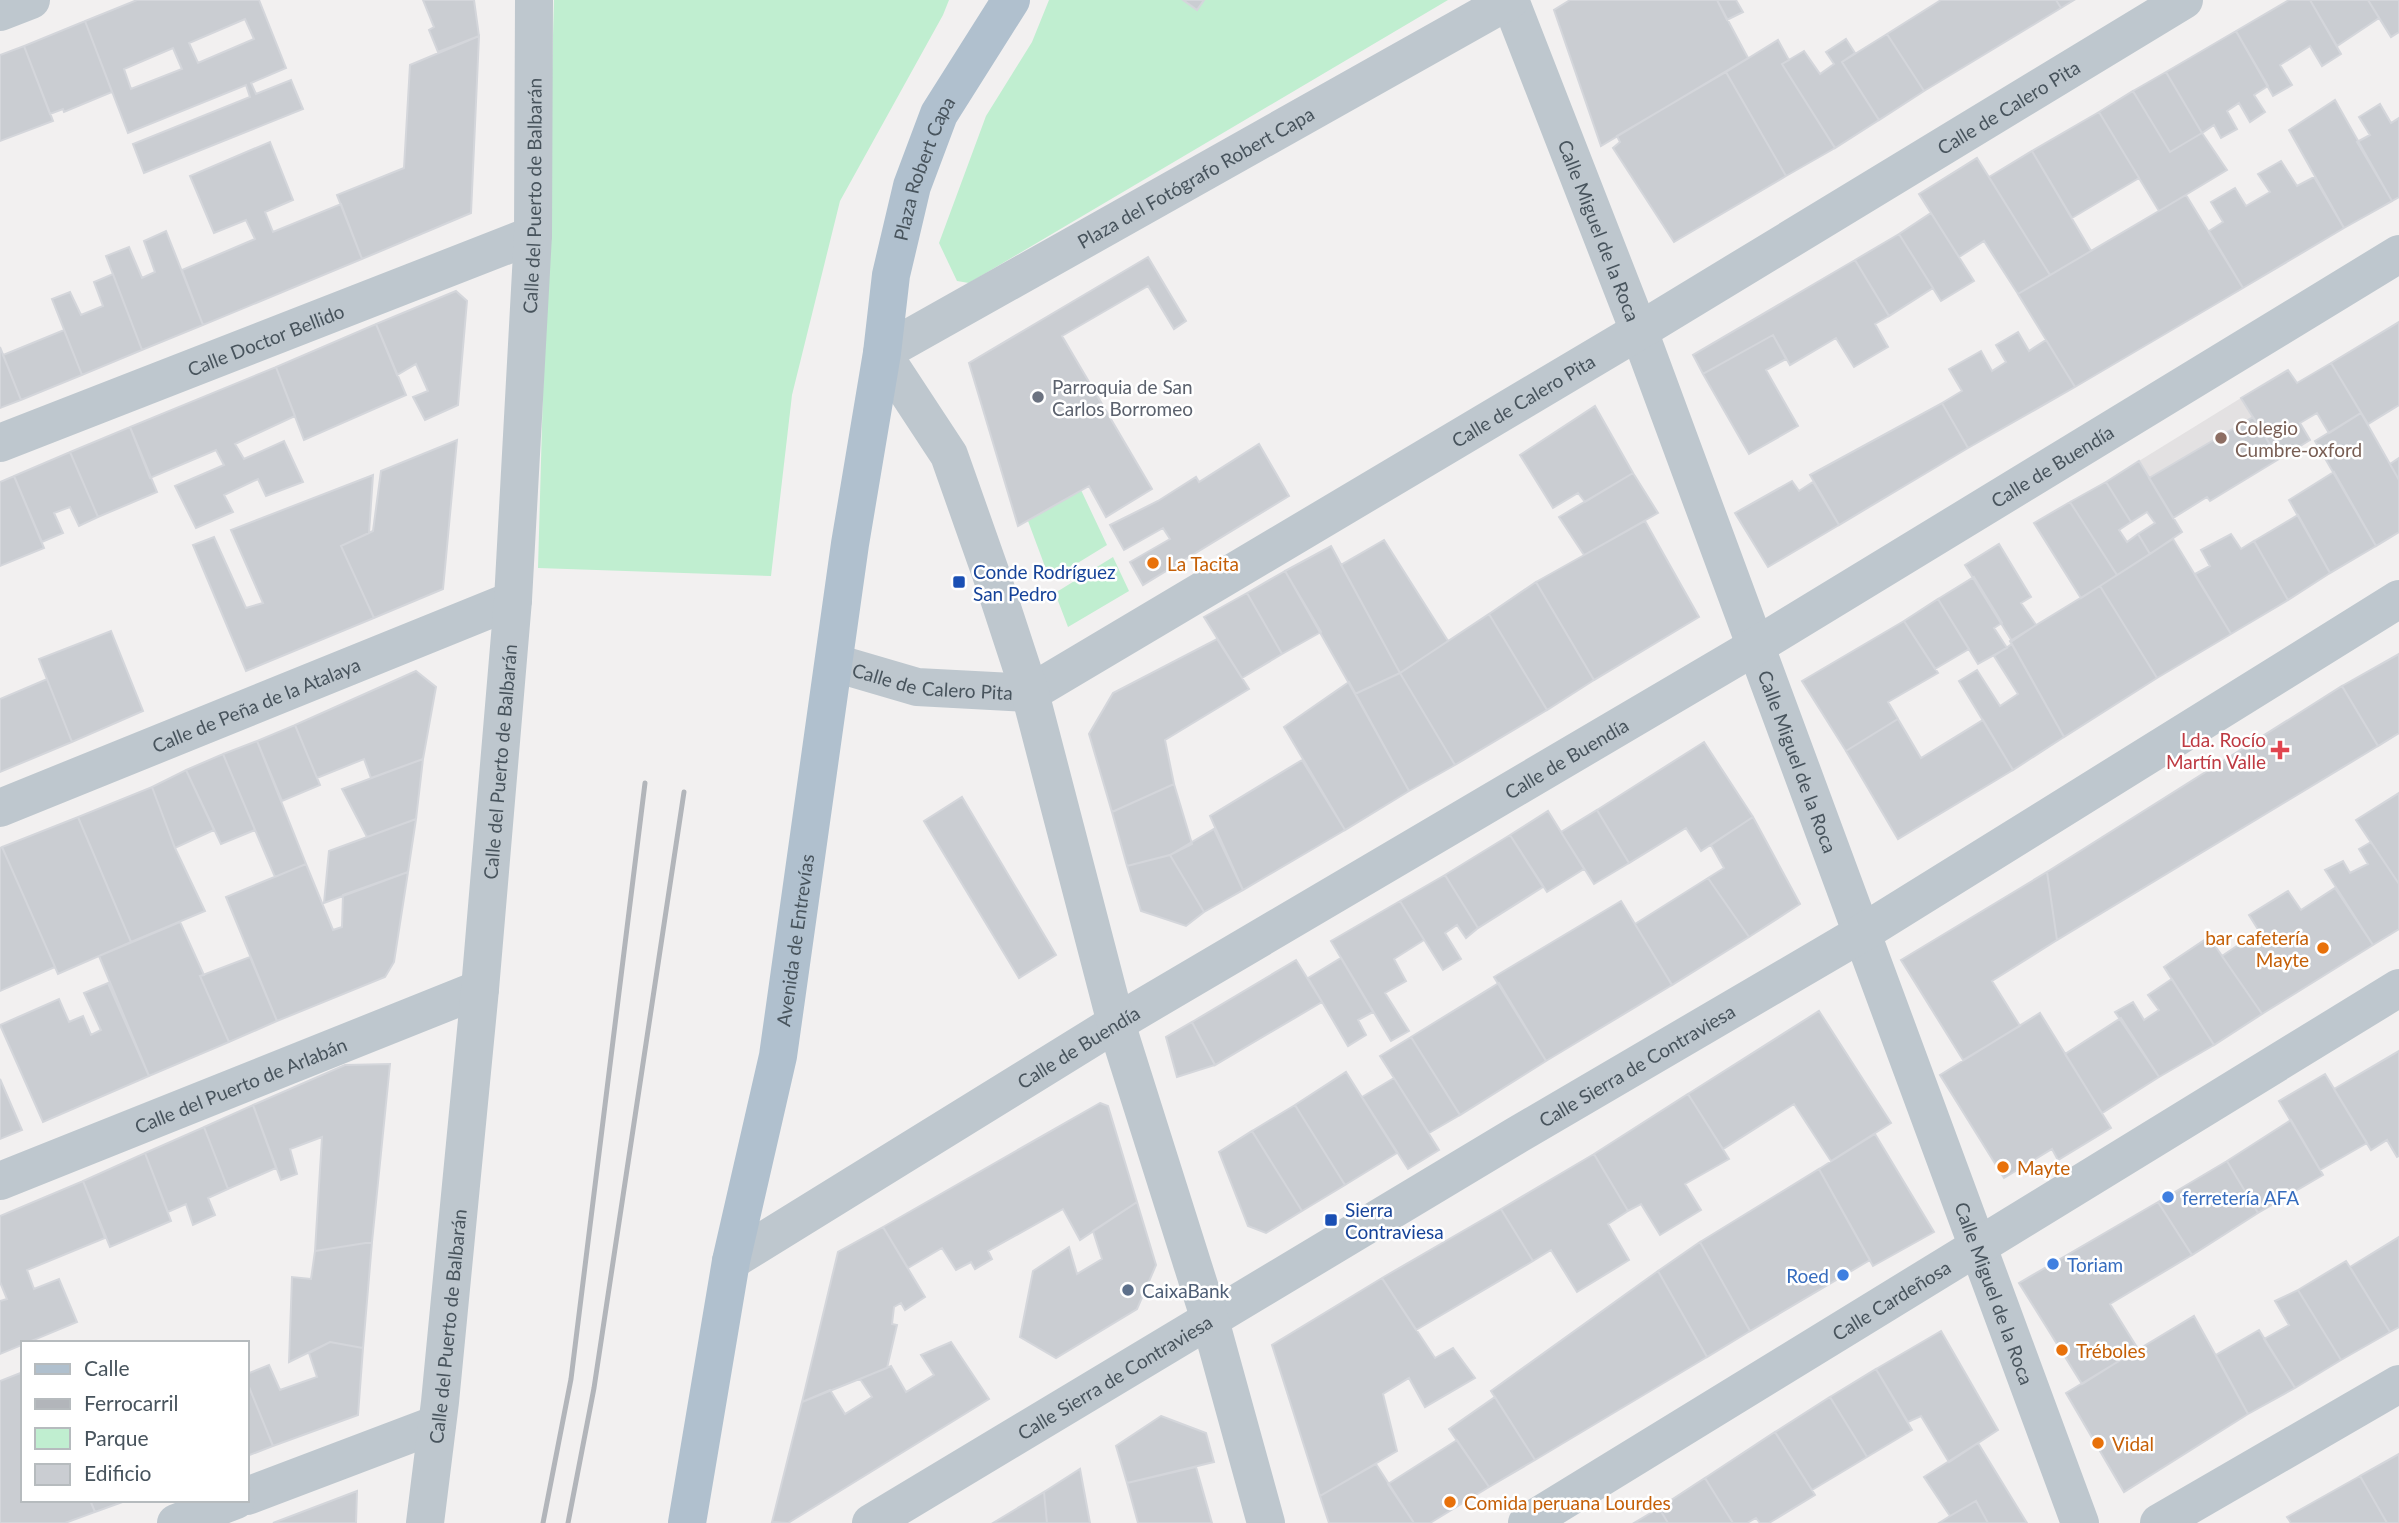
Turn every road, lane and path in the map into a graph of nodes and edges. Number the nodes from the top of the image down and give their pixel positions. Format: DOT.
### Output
graph roads {
  1 [pos="31,0"];
  2 [pos="534,0"];
  3 [pos="1011,0"];
  4 [pos="1510,0"];
  5 [pos="2184,0"];
  6 [pos="0,12"];
  7 [pos="533,235"];
  8 [pos="2399,254"];
  9 [pos="1639,331"];
  10 [pos="882,353"];
  11 [pos="0,443"];
  12 [pos="2399,599"];
  13 [pos="513,600"];
  14 [pos="1756,646"];
  15 [pos="835,663"];
  16 [pos="1030,693"];
  17 [pos="0,808"];
  18 [pos="1862,933"];
  19 [pos="2399,988"];
  20 [pos="480,989"];
  21 [pos="1116,1023"];
  22 [pos="0,1181"];
  23 [pos="1978,1245"];
  24 [pos="731,1261"];
  25 [pos="1210,1320"];
  26 [pos="2399,1384"];
  27 [pos="438,1424"];
  28 [pos="248,1496"];
  29 [pos="231,1502"];
  30 [pos="176,1523"];
  31 [pos="425,1523"];
  32 [pos="687,1523"];
  33 [pos="871,1523"];
  34 [pos="1266,1523"];
  35 [pos="1527,1523"];
  36 [pos="2080,1523"];
  37 [pos="2159,1523"];
  1 -- 6 [label="street"];
  2 -- 7 [label="street, Calle del Puerto de Balbarán"];
  3 -- 10 [label="main road, Plaza Robert Capa"];
  4 -- 9 [label="street, Calle Miguel de la Roca"];
  4 -- 10 [label="street, Plaza del Fotógrafo Robert Capa"];
  5 -- 9 [label="street, Calle de Calero Pita"];
  7 -- 11 [label="street, Calle Doctor Bellido"];
  7 -- 13 [label="street, Calle del Puerto de Balbarán"];
  8 -- 14 [label="street, Calle de Buendía"];
  9 -- 14 [label="street, Calle Miguel de la Roca"];
  9 -- 16 [label="street, Calle de Calero Pita"];
  10 -- 15 [label="main road, Avenida de Entrevías"];
  10 -- 16 [label="street"];
  12 -- 18 [label="street, Calle Sierra de Contraviesa"];
  13 -- 17 [label="street, Calle de Peña de la Atalaya"];
  13 -- 20 [label="street, Calle del Puerto de Balbarán"];
  14 -- 18 [label="street, Calle Miguel de la Roca"];
  14 -- 21 [label="street, Calle de Buendía"];
  15 -- 16 [label="street, Calle de Calero Pita"];
  15 -- 24 [label="main road, Avenida de Entrevías"];
  16 -- 21 [label="street"];
  18 -- 23 [label="street, Calle Miguel de la Roca"];
  18 -- 25 [label="street, Calle Sierra de Contraviesa"];
  19 -- 23 [label="street, Calle Cardeñosa"];
  20 -- 22 [label="street, Calle del Puerto de Arlabán"];
  20 -- 27 [label="street, Calle del Puerto de Balbarán"];
  21 -- 24 [label="street, Calle de Buendía"];
  21 -- 25 [label="street"];
  23 -- 35 [label="street, Calle Cardeñosa"];
  23 -- 36 [label="street, Calle Miguel de la Roca"];
  24 -- 32 [label="main road, Avenida de Entrevías"];
  25 -- 33 [label="street, Calle Sierra de Contraviesa"];
  25 -- 34 [label="street"];
  26 -- 37 [label="street"];
  27 -- 28 [label="street"];
  27 -- 31 [label="street, Calle del Puerto de Balbarán"];
  29 -- 30 [label="street"];
}
